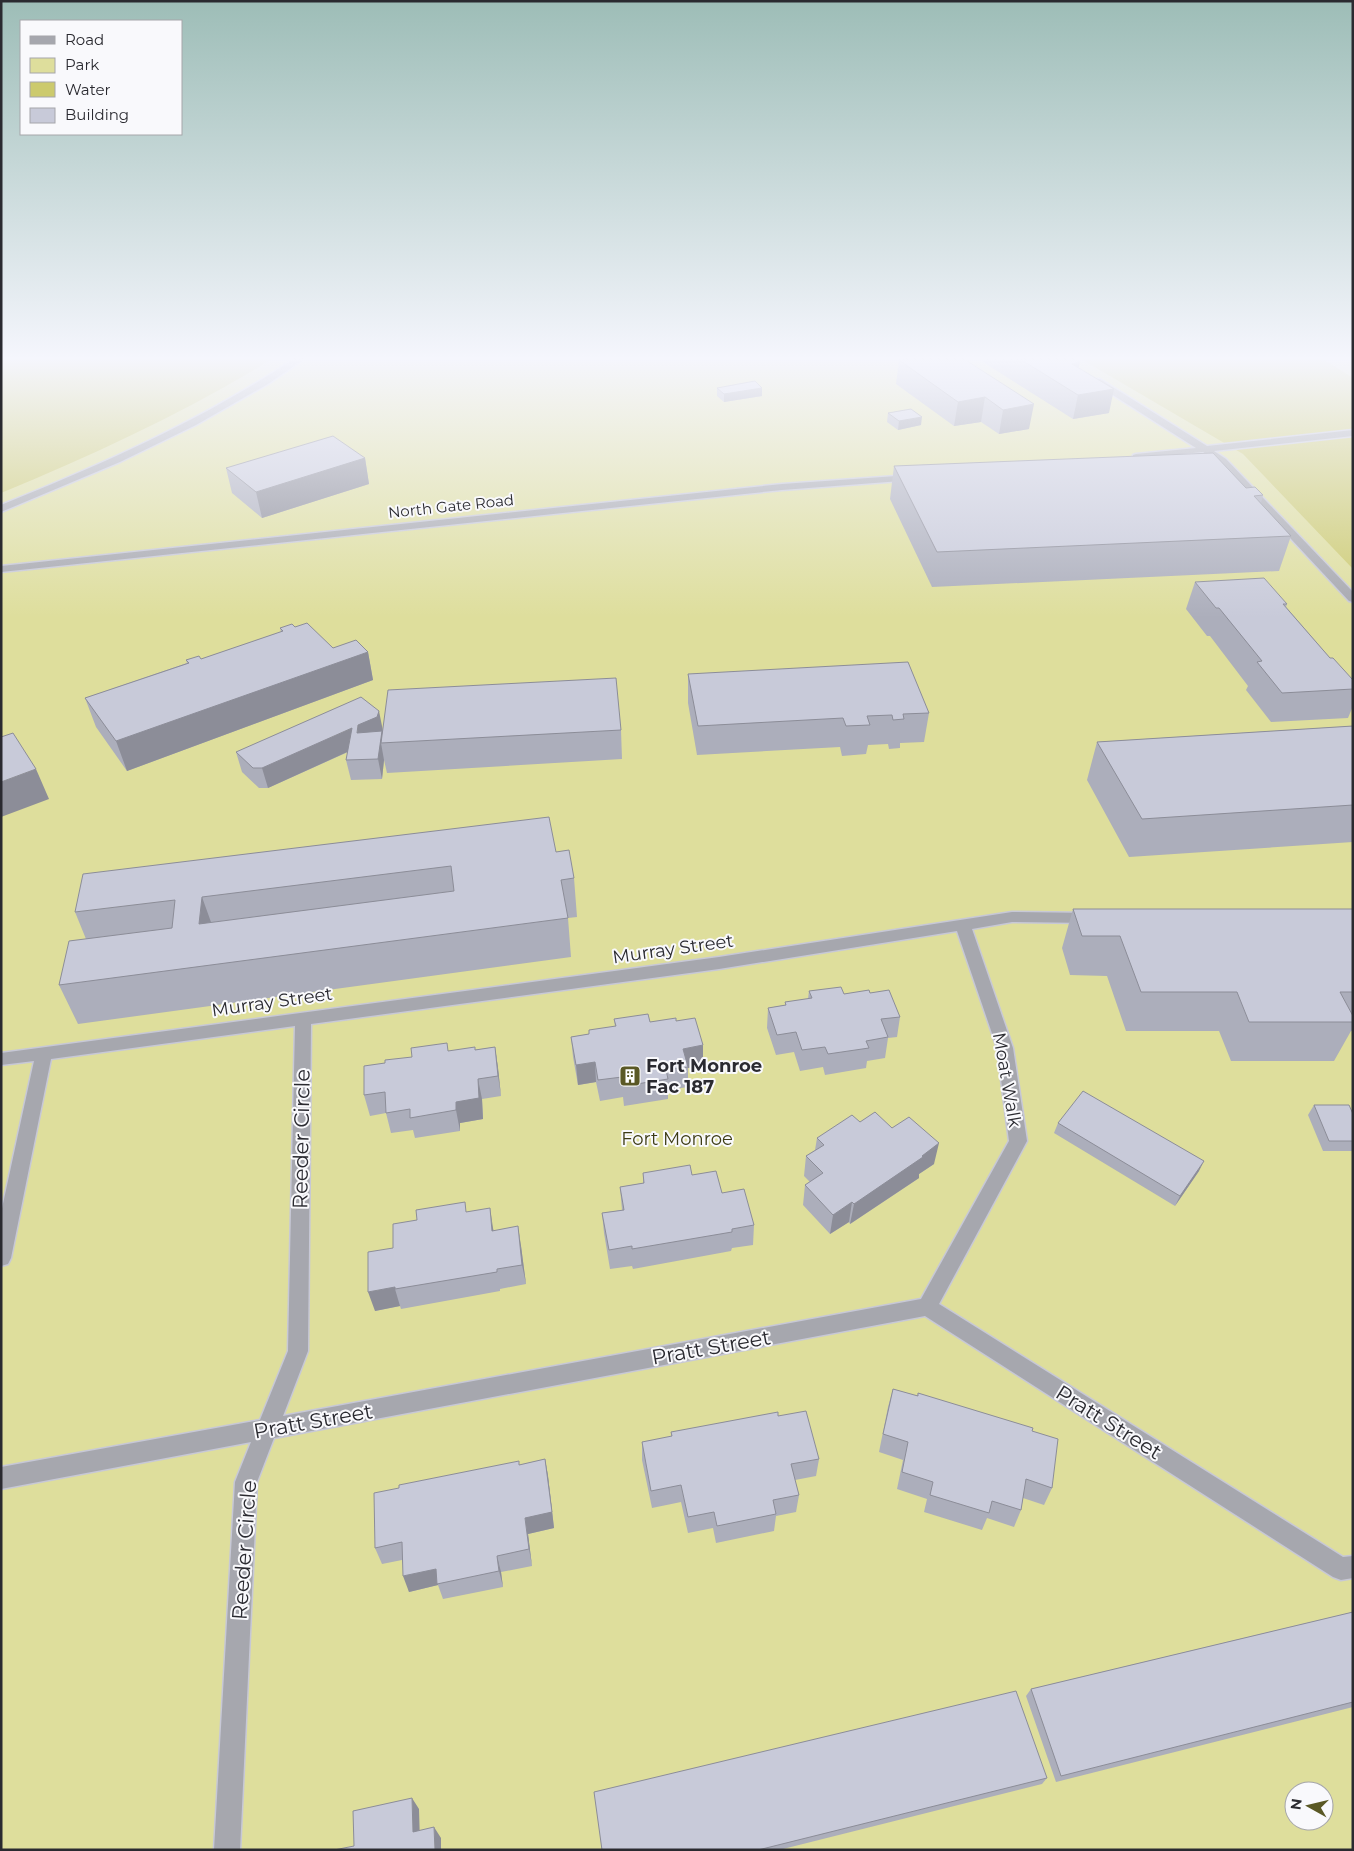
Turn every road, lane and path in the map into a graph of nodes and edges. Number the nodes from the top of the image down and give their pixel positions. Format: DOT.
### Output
graph roads {
  1 [pos="147,445"];
  2 [pos="1200,445"];
  3 [pos="1237,445"];
  4 [pos="1207,450"];
  5 [pos="1123,459"];
  6 [pos="917,477"];
  7 [pos="1,509"];
  8 [pos="1,569"];
  9 [pos="1353,599"];
  10 [pos="1103,918"];
  11 [pos="963,924"];
  12 [pos="303,1018"];
  13 [pos="44,1053"];
  14 [pos="1,1059"];
  15 [pos="1,1258"];
  16 [pos="927,1308"];
  17 [pos="266,1429"];
  18 [pos="1,1478"];
  19 [pos="1353,1566"];
  20 [pos="227,1850"];
  1 -- 7 [label="street"];
  2 -- 4 [label="street"];
  3 -- 4 [label="street"];
  4 -- 5 [label="street"];
  4 -- 9 [label="street"];
  6 -- 8 [label="street, North Gate Road"];
  10 -- 11 [label="street, Murray Street"];
  11 -- 12 [label="street, Murray Street"];
  11 -- 16 [label="street, Moat Walk"];
  12 -- 13 [label="street, Murray Street"];
  12 -- 17 [label="street, Reeder Circle"];
  13 -- 14 [label="street, Murray Street"];
  13 -- 15 [label="street"];
  16 -- 17 [label="street, Pratt Street"];
  16 -- 19 [label="street, Pratt Street"];
  17 -- 18 [label="street, Pratt Street"];
  17 -- 20 [label="street, Reeder Circle"];
}
